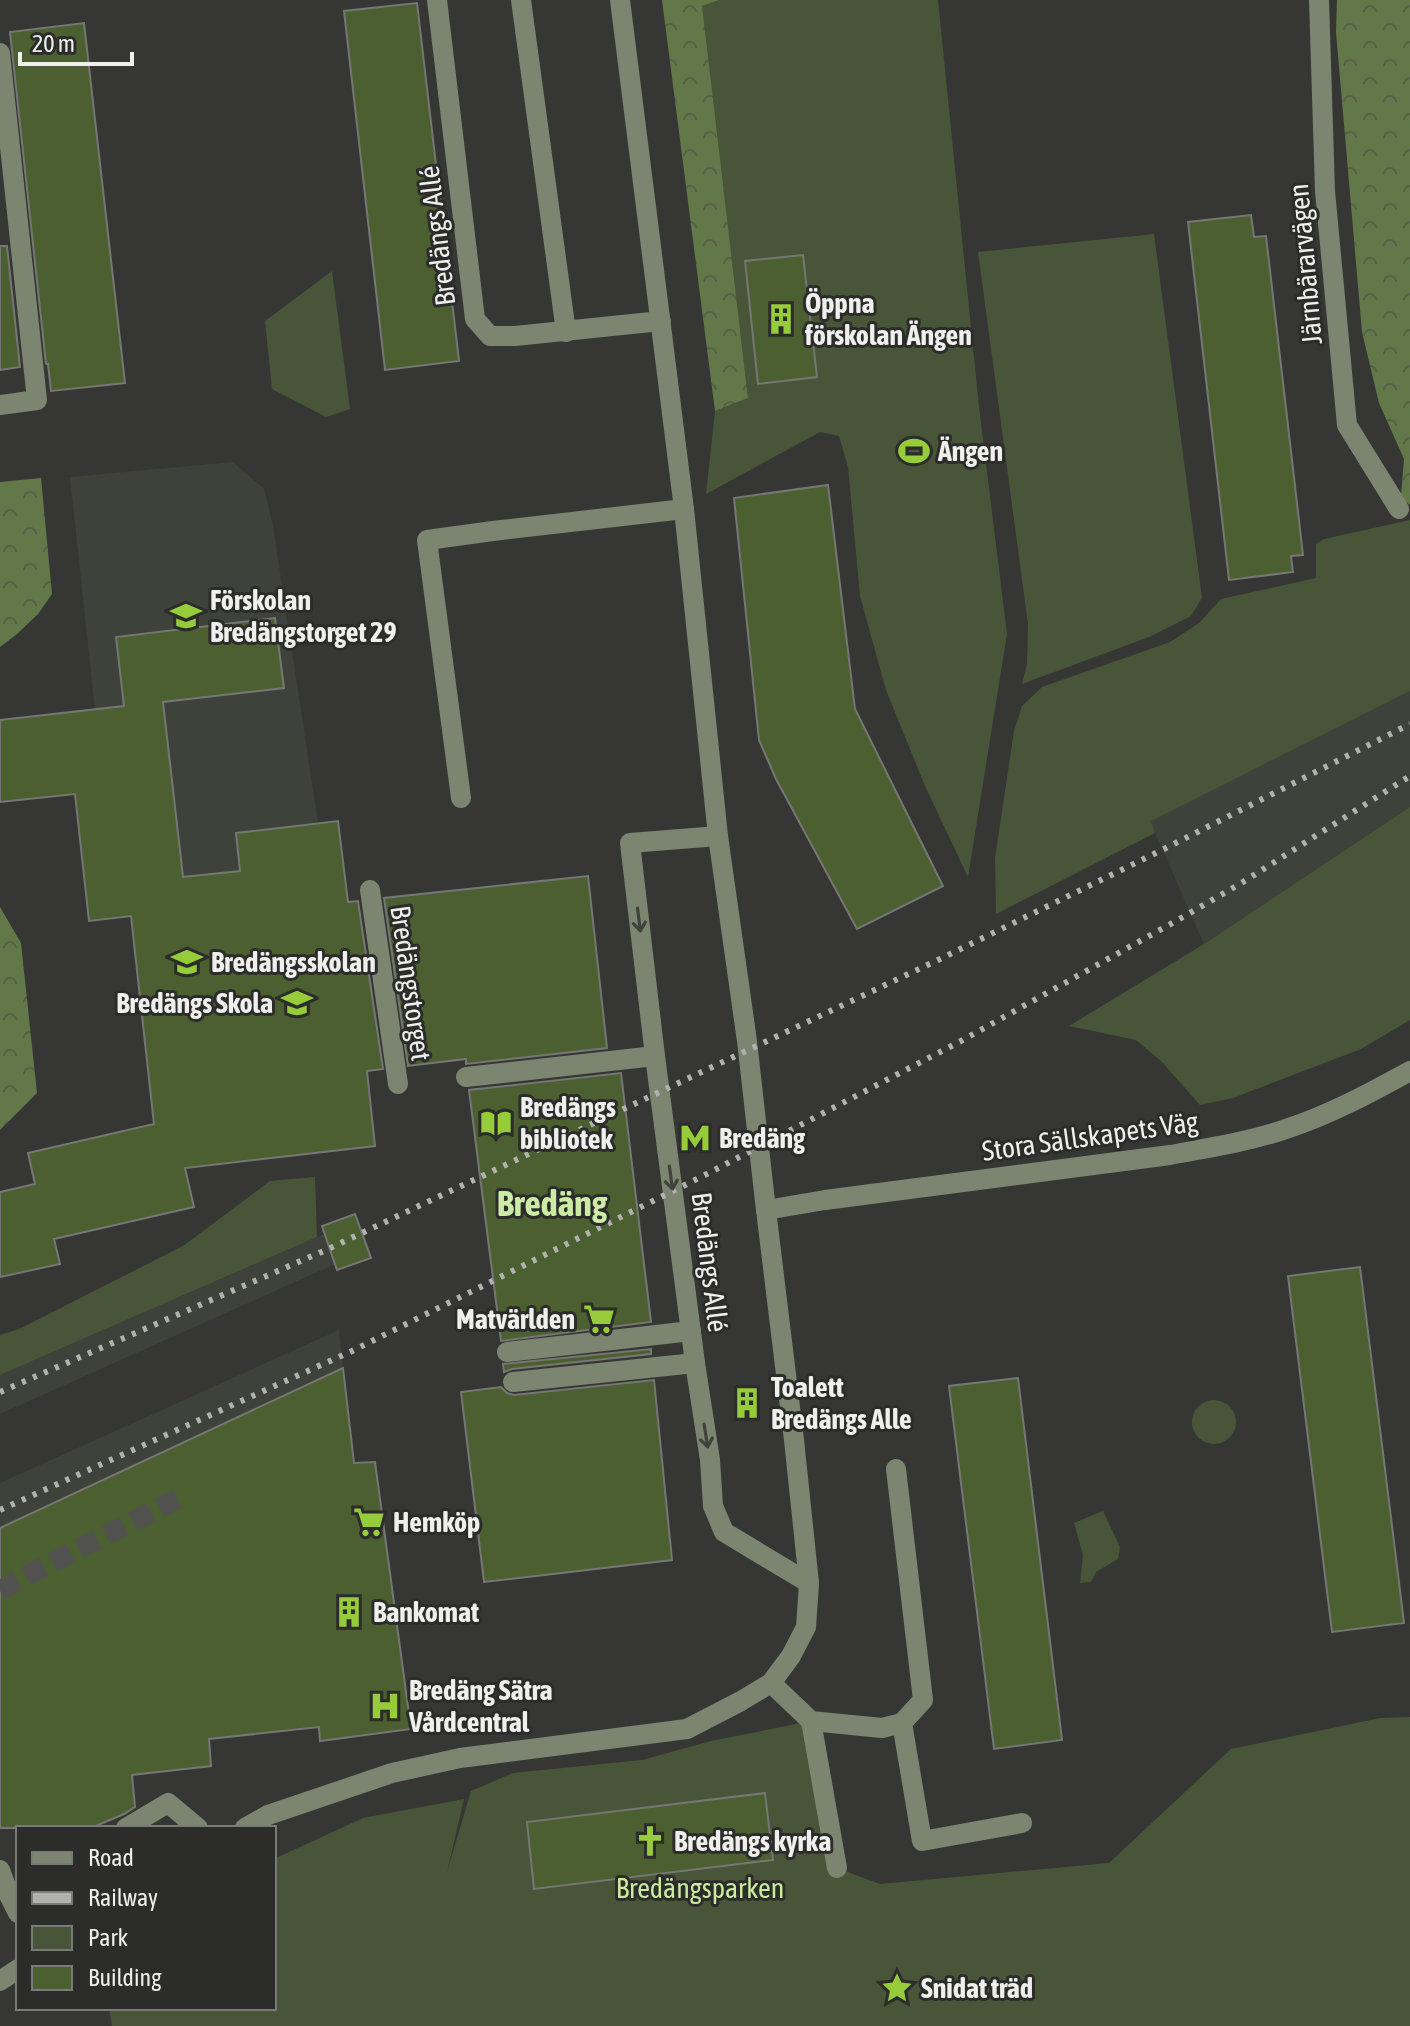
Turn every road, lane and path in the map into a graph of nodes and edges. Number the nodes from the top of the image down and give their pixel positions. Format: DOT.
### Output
graph roads {
  1 [pos="437,0"];
  2 [pos="521,0"];
  3 [pos="620,0"];
  4 [pos="1319,0"];
  5 [pos="0,53"];
  6 [pos="661,321"];
  7 [pos="566,332"];
  8 [pos="0,405"];
  9 [pos="684,509"];
  10 [pos="1399,509"];
  11 [pos="461,798"];
  12 [pos="718,836"];
  13 [pos="370,890"];
  14 [pos="655,1056"];
  15 [pos="1410,1071"];
  16 [pos="466,1077"];
  17 [pos="398,1084"];
  18 [pos="766,1210"];
  19 [pos="691,1331"];
  20 [pos="507,1352"];
  21 [pos="695,1363"];
  22 [pos="513,1382"];
  23 [pos="896,1469"];
  24 [pos="809,1583"];
  25 [pos="771,1683"];
  26 [pos="811,1721"];
  27 [pos="902,1723"];
  28 [pos="1022,1823"];
  29 [pos="129,1826"];
  30 [pos="196,1826"];
  31 [pos="249,1826"];
  32 [pos="837,1868"];
  33 [pos="0,1870"];
  34 [pos="15,1899"];
  1 -- 7 [label="street, Bredängs Allé"];
  2 -- 7 [label="street"];
  3 -- 6 [label="street"];
  4 -- 10 [label="street, Järnbärarvägen"];
  5 -- 8 [label="street"];
  6 -- 7 [label="street, Bredängs Allé"];
  6 -- 9 [label="street"];
  9 -- 11 [label="street"];
  9 -- 12 [label="street"];
  12 -- 14 [label="street, Bredängs Allé, one-way"];
  12 -- 18 [label="street"];
  13 -- 17 [label="street, Bredängstorget"];
  14 -- 16 [label="street, Bredängstorget"];
  14 -- 19 [label="street, Bredängs Allé, one-way"];
  15 -- 18 [label="street, Stora Sällskapets Väg"];
  18 -- 24 [label="street"];
  19 -- 20 [label="street"];
  19 -- 21 [label="street, Bredängs Allé"];
  21 -- 22 [label="street"];
  21 -- 24 [label="street, Bredängs Allé, one-way"];
  23 -- 27 [label="street"];
  24 -- 25 [label="street"];
  25 -- 26 [label="street"];
  25 -- 31 [label="street"];
  26 -- 27 [label="street"];
  26 -- 32 [label="street"];
  27 -- 28 [label="street"];
  29 -- 30 [label="street"];
  33 -- 34 [label="street"];
}
